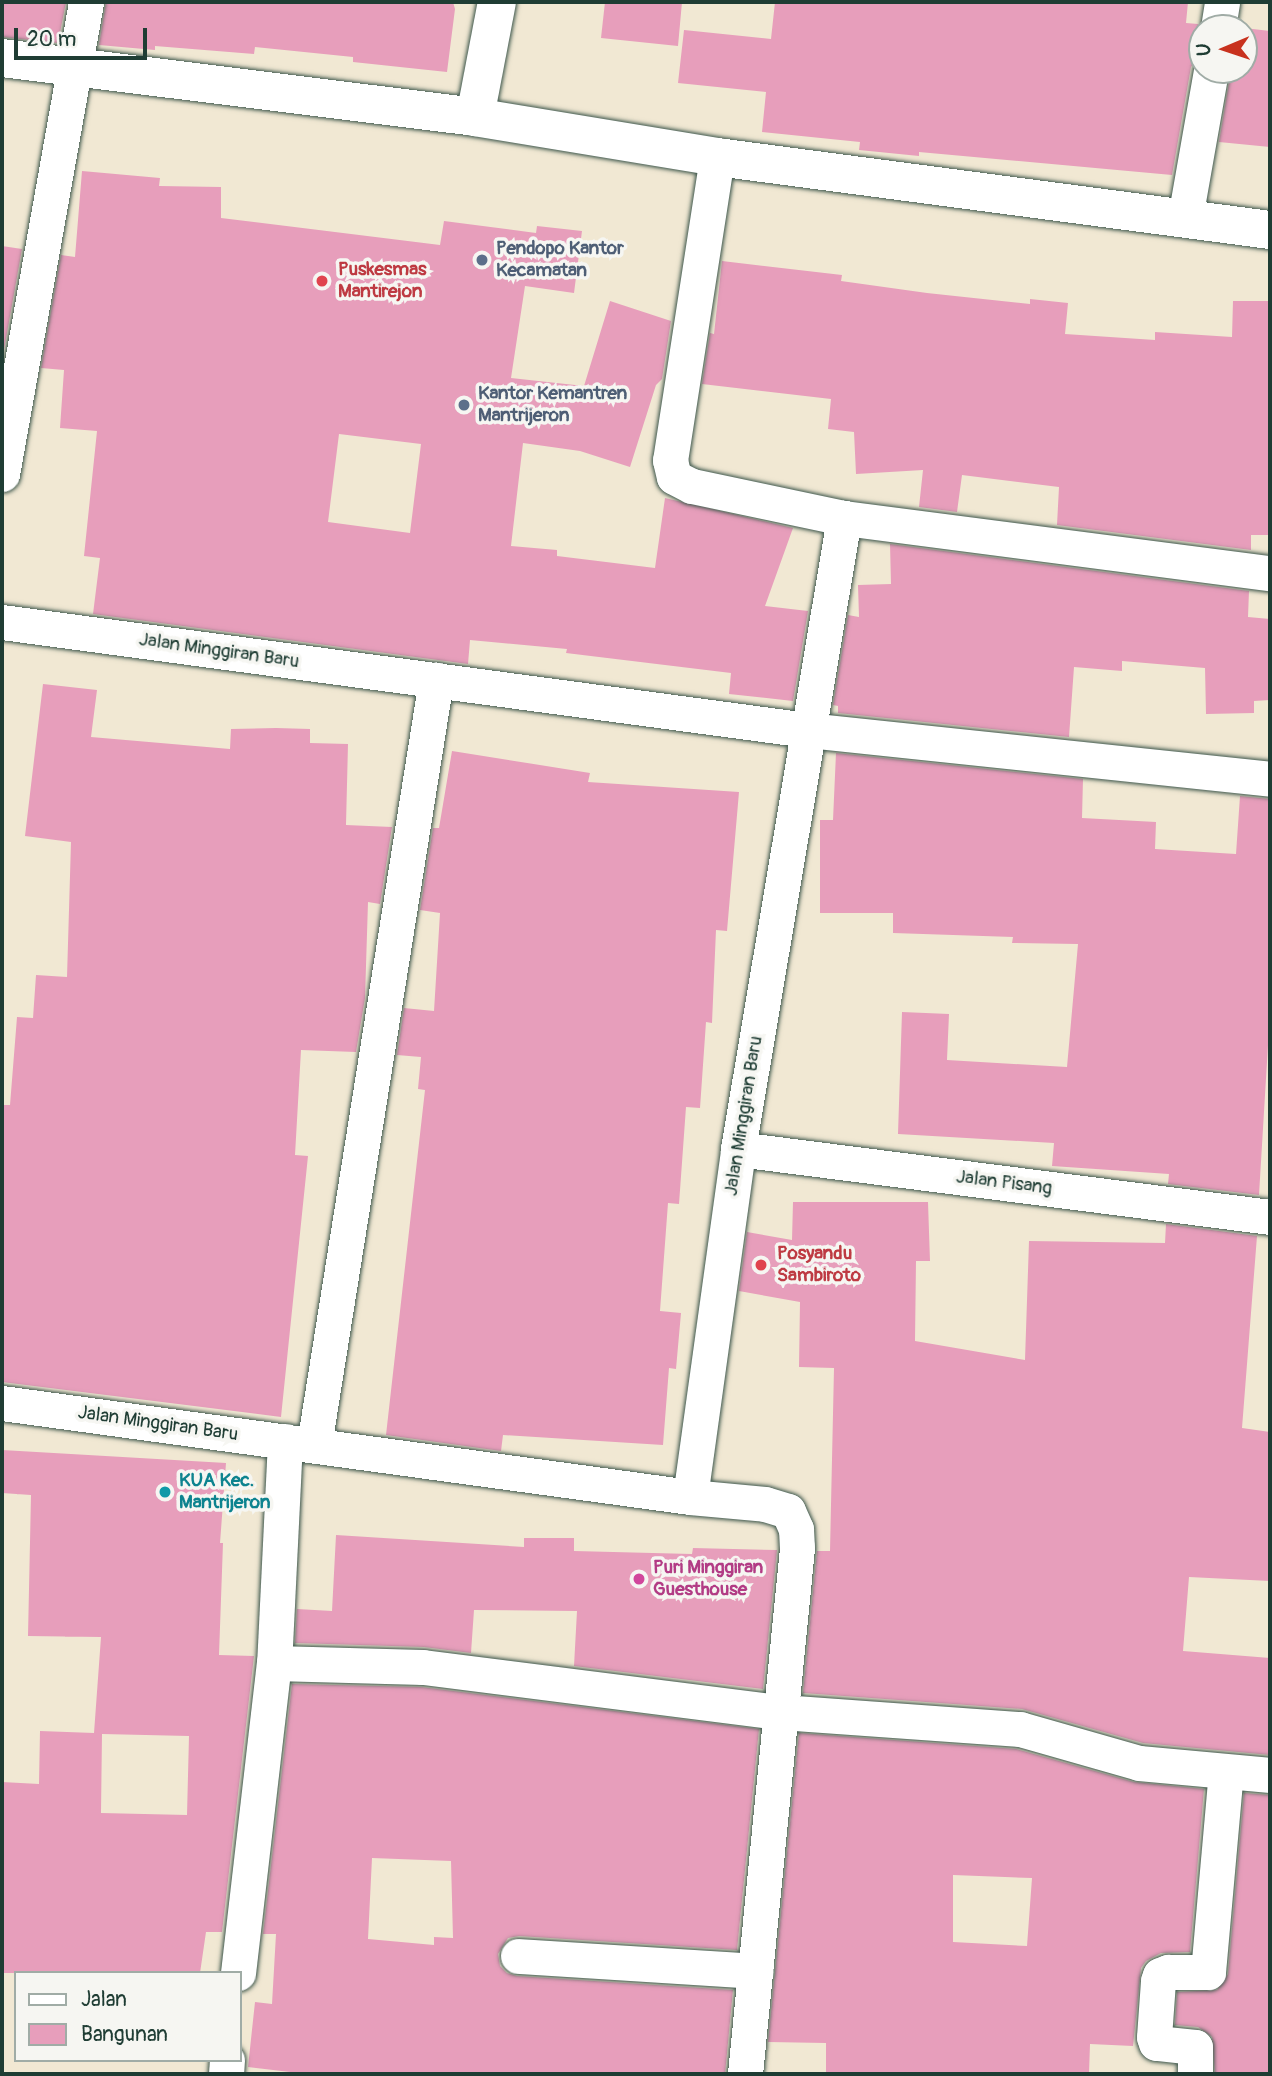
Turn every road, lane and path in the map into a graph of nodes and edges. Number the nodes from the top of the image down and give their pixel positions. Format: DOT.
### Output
graph roads {
  1 [pos="86,2"];
  2 [pos="497,2"];
  3 [pos="2,58"];
  4 [pos="74,66"];
  5 [pos="1209,84"];
  6 [pos="475,117"];
  7 [pos="717,157"];
  8 [pos="1185,218"];
  9 [pos="1270,230"];
  10 [pos="7,406"];
  11 [pos="2,474"];
  12 [pos="844,518"];
  13 [pos="1270,573"];
  14 [pos="2,622"];
  15 [pos="436,680"];
  16 [pos="807,730"];
  17 [pos="1270,779"];
  18 [pos="737,1149"];
  19 [pos="1270,1211"];
  20 [pos="2,1402"];
  21 [pos="300,1443"];
  22 [pos="690,1497"];
  23 [pos="274,1663"];
  24 [pos="782,1712"];
  25 [pos="1226,1772"];
  26 [pos="1270,1775"];
  27 [pos="518,1956"];
  28 [pos="238,1971"];
  29 [pos="756,1971"];
  30 [pos="746,2074"];
  31 [pos="1195,2074"];
  1 -- 4 [label="street"];
  2 -- 6 [label="main road"];
  3 -- 4 [label="main road"];
  4 -- 6 [label="main road"];
  4 -- 10 [label="street"];
  5 -- 8 [label="street"];
  6 -- 7 [label="main road"];
  7 -- 8 [label="main road"];
  7 -- 12 [label="street"];
  8 -- 9 [label="main road"];
  10 -- 11 [label="street"];
  12 -- 13 [label="street"];
  12 -- 16 [label="street"];
  14 -- 15 [label="street, Jalan Minggiran Baru"];
  15 -- 16 [label="street, Jalan Minggiran Baru"];
  15 -- 21 [label="street"];
  16 -- 17 [label="street"];
  16 -- 18 [label="street, Jalan Minggiran Baru"];
  18 -- 19 [label="street, Jalan Pisang"];
  18 -- 22 [label="street, Jalan Minggiran Baru"];
  20 -- 21 [label="street, Jalan Minggiran Baru"];
  21 -- 22 [label="street, Jalan Minggiran Baru"];
  21 -- 23 [label="street"];
  22 -- 24 [label="street"];
  23 -- 24 [label="street"];
  23 -- 28 [label="street"];
  24 -- 25 [label="street"];
  24 -- 29 [label="street"];
  25 -- 26 [label="street"];
  25 -- 31 [label="street"];
  27 -- 29 [label="street"];
  29 -- 30 [label="street"];
}
